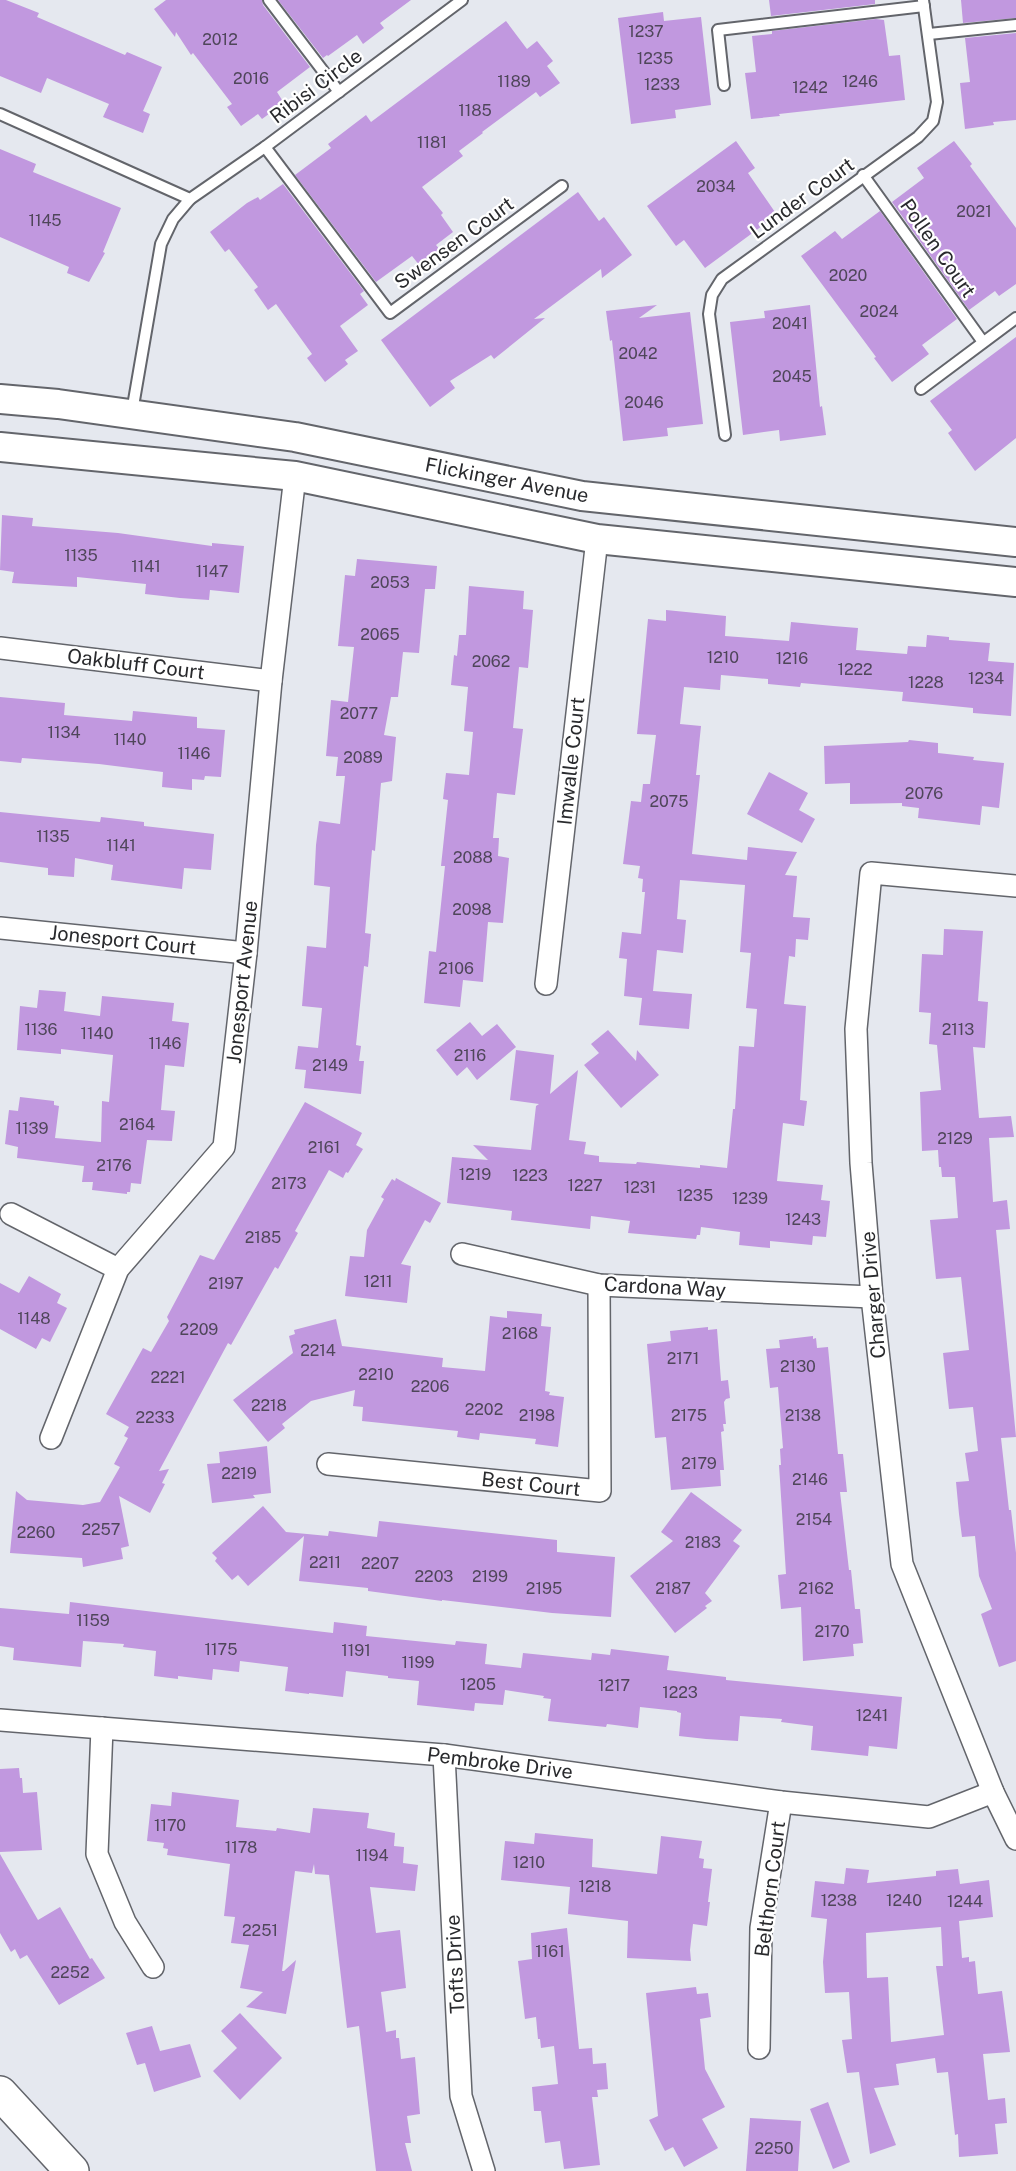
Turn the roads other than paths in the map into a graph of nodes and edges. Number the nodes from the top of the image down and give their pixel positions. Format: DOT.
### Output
graph roads {
  1 [pos="269,0"];
  2 [pos="462,0"];
  3 [pos="924,3"];
  4 [pos="1016,25"];
  5 [pos="928,34"];
  6 [pos="724,85"];
  7 [pos="339,92"];
  8 [pos="0,114"];
  9 [pos="265,147"];
  10 [pos="863,175"];
  11 [pos="562,186"];
  12 [pos="190,199"];
  13 [pos="1016,318"];
  14 [pos="983,342"];
  15 [pos="921,389"];
  16 [pos="0,399"];
  17 [pos="131,416"];
  18 [pos="725,435"];
  19 [pos="0,447"];
  20 [pos="296,476"];
  21 [pos="597,538"];
  22 [pos="1016,543"];
  23 [pos="1016,582"];
  24 [pos="0,648"];
  25 [pos="271,681"];
  26 [pos="1016,886"];
  27 [pos="0,928"];
  28 [pos="246,953"];
  29 [pos="546,984"];
  30 [pos="10,1214"];
  31 [pos="462,1254"];
  32 [pos="118,1269"];
  33 [pos="599,1285"];
  34 [pos="872,1297"];
  35 [pos="51,1438"];
  36 [pos="328,1464"];
  37 [pos="0,1720"];
  38 [pos="102,1728"];
  39 [pos="444,1755"];
  40 [pos="993,1792"];
  41 [pos="781,1802"];
  42 [pos="1016,1839"];
  43 [pos="153,1967"];
  44 [pos="759,2048"];
  45 [pos="0,2093"];
  46 [pos="72,2171"];
  47 [pos="484,2171"];
  1 -- 7 [label="lane"];
  2 -- 7 [label="lane, Ribisi Circle"];
  3 -- 5 [label="lane, Lunder Court"];
  3 -- 6 [label="lane"];
  4 -- 5 [label="lane"];
  5 -- 10 [label="lane, Lunder Court"];
  7 -- 9 [label="lane, Ribisi Circle"];
  8 -- 12 [label="lane"];
  9 -- 11 [label="lane, Swensen Court"];
  9 -- 12 [label="lane, Ribisi Circle"];
  10 -- 14 [label="lane, Pollen Court"];
  10 -- 18 [label="lane, Lunder Court"];
  12 -- 17 [label="lane, Ribisi Circle"];
  13 -- 14 [label="lane"];
  14 -- 15 [label="lane"];
  16 -- 17 [label="main road, Flickinger Avenue"];
  17 -- 22 [label="main road, Flickinger Avenue"];
  19 -- 20 [label="main road, Flickinger Avenue"];
  20 -- 21 [label="main road, Flickinger Avenue"];
  20 -- 25 [label="street, Jonesport Avenue"];
  21 -- 23 [label="main road, Flickinger Avenue"];
  21 -- 29 [label="street, Imwalle Court"];
  24 -- 25 [label="street, Oakbluff Court"];
  25 -- 28 [label="street, Jonesport Avenue"];
  26 -- 34 [label="street, Charger Drive"];
  27 -- 28 [label="street, Jonesport Court"];
  28 -- 32 [label="street, Jonesport Avenue"];
  30 -- 32 [label="street"];
  31 -- 33 [label="street, Cardona Way"];
  32 -- 35 [label="street, Jonesport Avenue"];
  33 -- 34 [label="street, Cardona Way"];
  33 -- 36 [label="street, Best Court"];
  34 -- 40 [label="street, Charger Drive"];
  37 -- 38 [label="street, Pembroke Drive"];
  38 -- 39 [label="street, Pembroke Drive"];
  38 -- 43 [label="street"];
  39 -- 41 [label="street, Pembroke Drive"];
  39 -- 47 [label="street, Tofts Drive"];
  40 -- 41 [label="street, Pembroke Drive"];
  40 -- 42 [label="street, Charger Drive"];
  41 -- 44 [label="street, Belthorn Court"];
  45 -- 46 [label="highway"];
}
